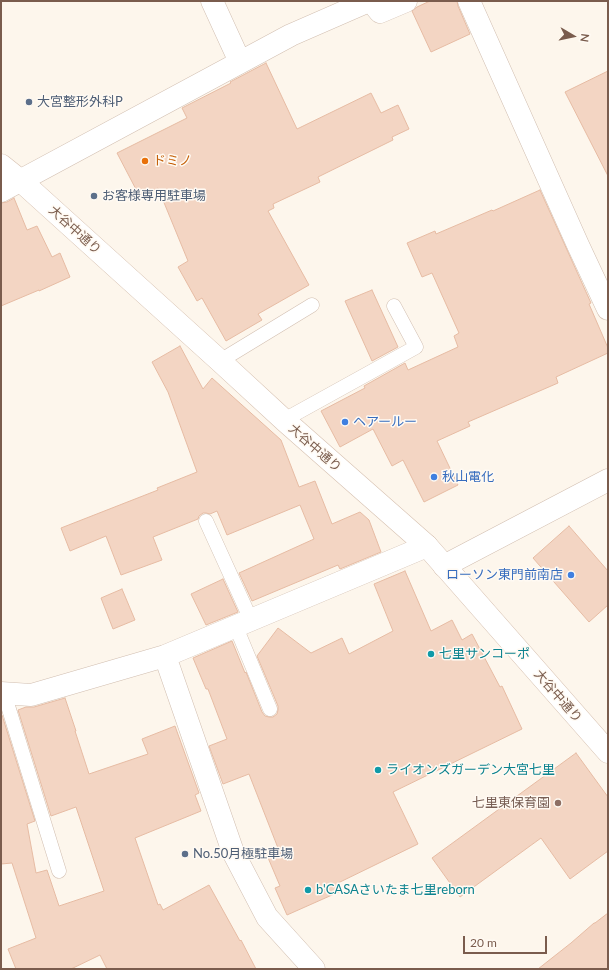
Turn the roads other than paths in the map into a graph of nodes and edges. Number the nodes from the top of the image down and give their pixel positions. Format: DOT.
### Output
graph roads {
  1 [pos="212,1"];
  2 [pos="370,1"];
  3 [pos="406,1"];
  4 [pos="469,1"];
  5 [pos="240,62"];
  6 [pos="1,165"];
  7 [pos="21,181"];
  8 [pos="1,191"];
  9 [pos="312,305"];
  10 [pos="394,306"];
  11 [pos="608,308"];
  12 [pos="220,361"];
  13 [pos="284,420"];
  14 [pos="608,480"];
  15 [pos="206,521"];
  16 [pos="427,546"];
  17 [pos="444,566"];
  18 [pos="243,624"];
  19 [pos="165,656"];
  20 [pos="3,693"];
  21 [pos="270,709"];
  22 [pos="608,752"];
  23 [pos="59,871"];
  24 [pos="314,969"];
  1 -- 5 [label="street"];
  2 -- 3 [label="street"];
  2 -- 5 [label="street"];
  4 -- 11 [label="street"];
  5 -- 7 [label="street"];
  6 -- 7 [label="street, 大谷中通り"];
  7 -- 8 [label="street"];
  7 -- 12 [label="street, 大谷中通り"];
  9 -- 12 [label="lane"];
  10 -- 13 [label="lane"];
  12 -- 13 [label="street, 大谷中通り"];
  13 -- 16 [label="street, 大谷中通り"];
  14 -- 17 [label="street"];
  15 -- 18 [label="lane"];
  16 -- 17 [label="street, 大谷中通り"];
  16 -- 18 [label="street"];
  17 -- 22 [label="street, 大谷中通り"];
  18 -- 19 [label="street"];
  18 -- 21 [label="lane"];
  19 -- 20 [label="street"];
  19 -- 24 [label="street"];
  20 -- 23 [label="lane"];
}
